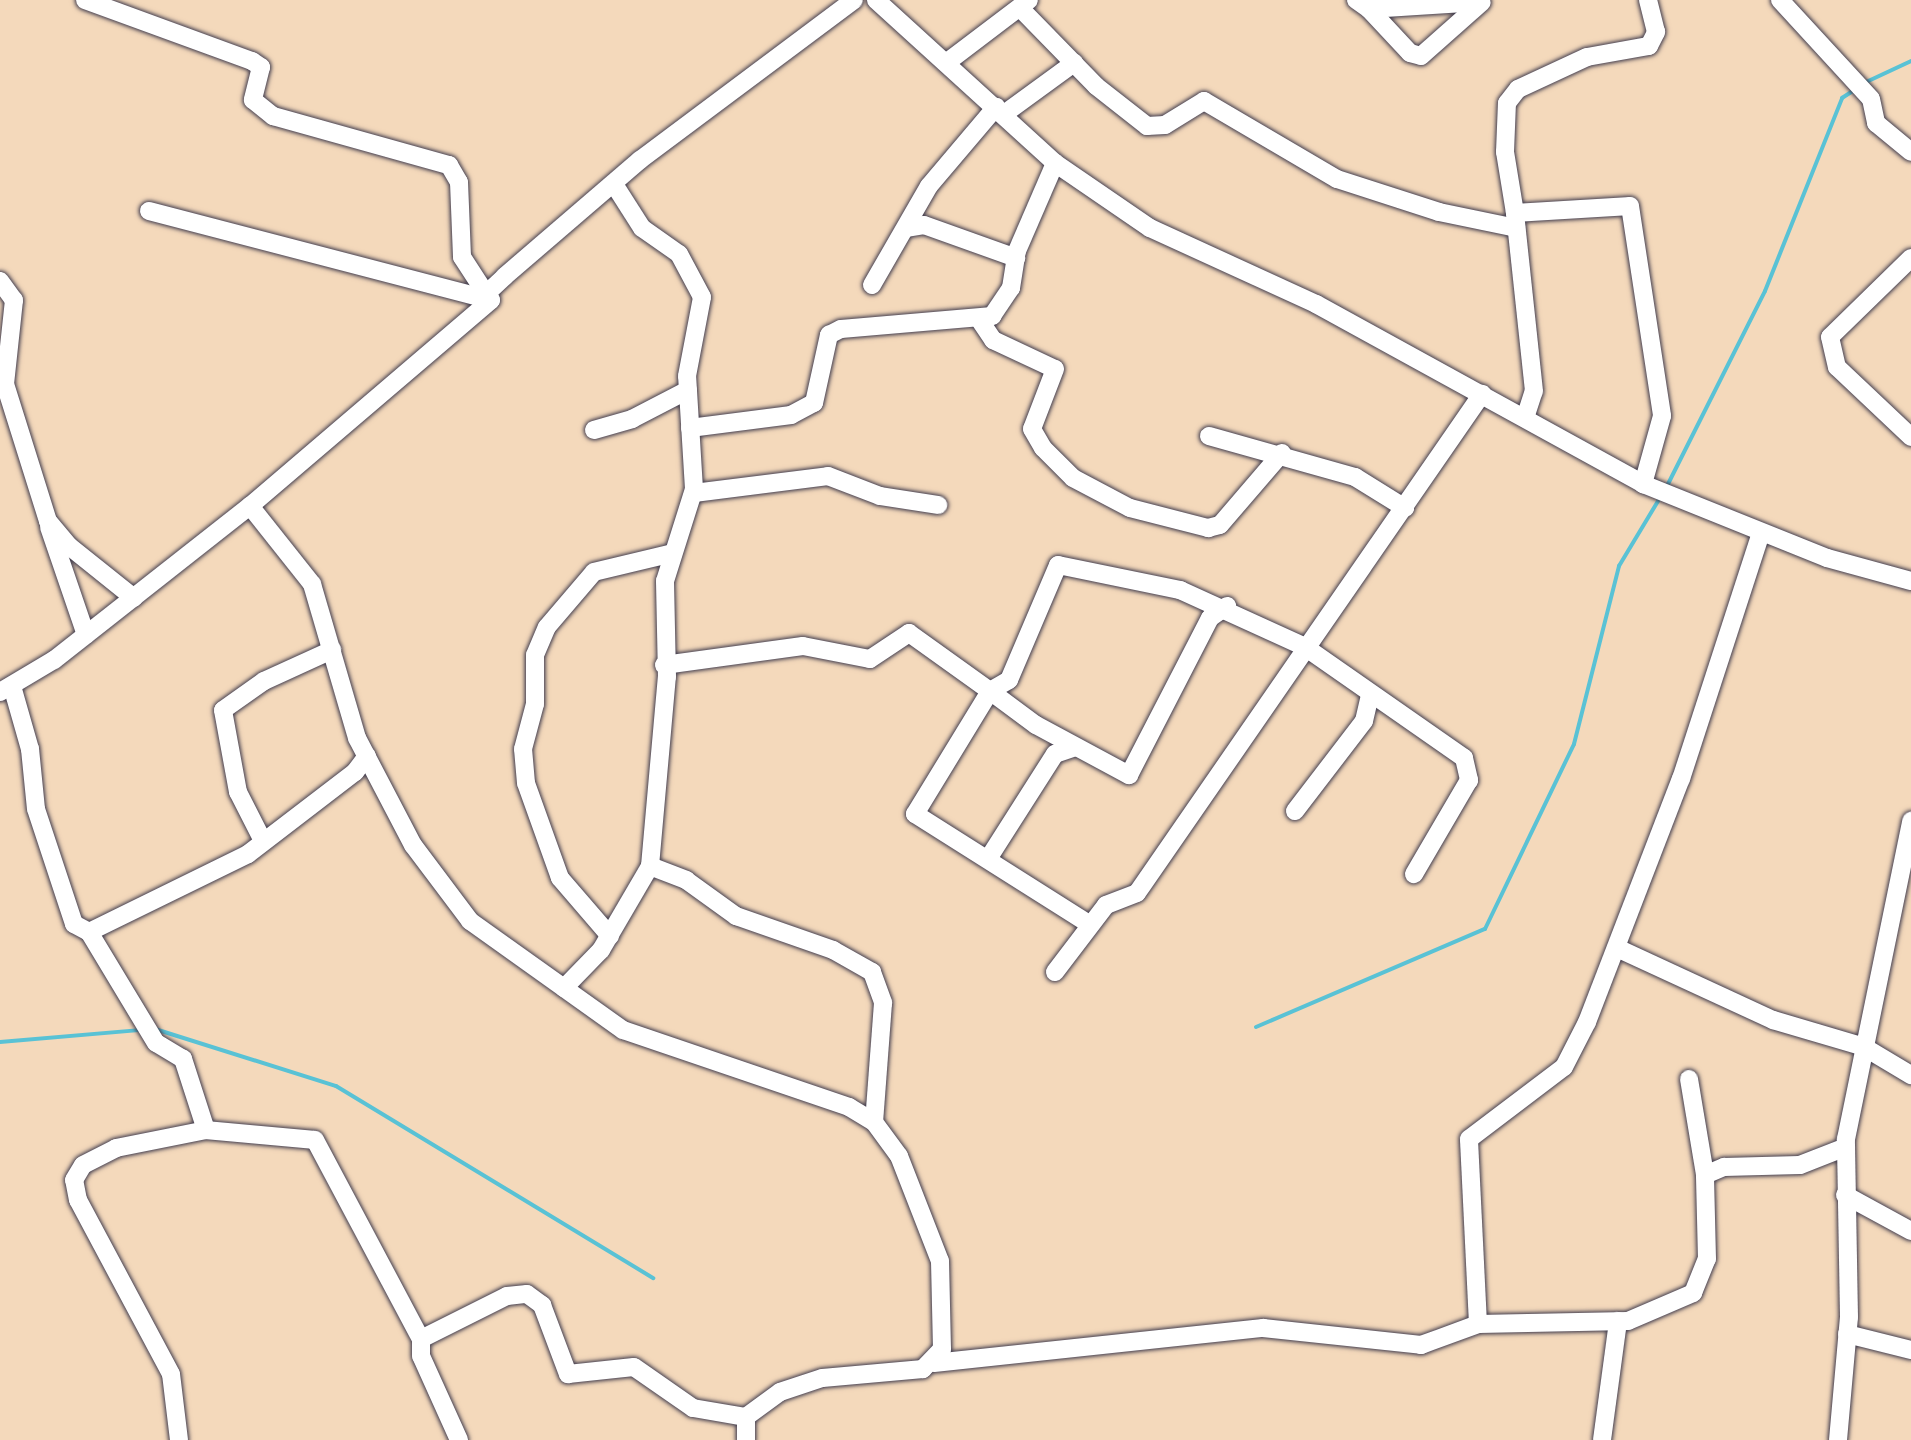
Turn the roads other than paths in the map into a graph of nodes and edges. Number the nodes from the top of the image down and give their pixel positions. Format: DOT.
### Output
graph roads {
  1 [pos="85,0"];
  2 [pos="854,0"];
  3 [pos="876,0"];
  4 [pos="1780,0"];
  5 [pos="1484,1"];
  6 [pos="1652,3"];
  7 [pos="1025,4"];
  8 [pos="1362,4"];
  9 [pos="134,7"];
  10 [pos="946,63"];
  11 [pos="1074,64"];
  12 [pos="1000,111"];
  13 [pos="1911,152"];
  14 [pos="1054,162"];
  15 [pos="614,184"];
  16 [pos="149,211"];
  17 [pos="1515,220"];
  18 [pos="907,228"];
  19 [pos="1016,258"];
  20 [pos="1911,258"];
  21 [pos="0,281"];
  22 [pos="872,286"];
  23 [pos="488,297"];
  24 [pos="982,322"];
  25 [pos="688,390"];
  26 [pos="1482,394"];
  27 [pos="1525,418"];
  28 [pos="690,428"];
  29 [pos="594,430"];
  30 [pos="1209,436"];
  31 [pos="1911,437"];
  32 [pos="1282,453"];
  33 [pos="1648,486"];
  34 [pos="694,493"];
  35 [pos="938,505"];
  36 [pos="250,506"];
  37 [pos="1405,508"];
  38 [pos="48,521"];
  39 [pos="1760,533"];
  40 [pos="673,553"];
  41 [pos="1911,581"];
  42 [pos="134,598"];
  43 [pos="1227,606"];
  44 [pos="86,635"];
  45 [pos="1305,647"];
  46 [pos="332,650"];
  47 [pos="664,665"];
  48 [pos="6,689"];
  49 [pos="990,691"];
  50 [pos="1370,696"];
  51 [pos="1075,747"];
  52 [pos="367,756"];
  53 [pos="1295,811"];
  54 [pos="1911,821"];
  55 [pos="263,841"];
  56 [pos="988,859"];
  57 [pos="650,866"];
  58 [pos="1414,874"];
  59 [pos="1089,924"];
  60 [pos="90,932"];
  61 [pos="610,936"];
  62 [pos="1618,948"];
  63 [pos="1054,972"];
  64 [pos="564,988"];
  65 [pos="1864,1047"];
  66 [pos="1911,1075"];
  67 [pos="1689,1079"];
  68 [pos="874,1122"];
  69 [pos="206,1130"];
  70 [pos="1846,1147"];
  71 [pos="1705,1175"];
  72 [pos="1845,1195"];
  73 [pos="1911,1231"];
  74 [pos="1618,1321"];
  75 [pos="1478,1324"];
  76 [pos="1847,1334"];
  77 [pos="420,1339"];
  78 [pos="1911,1350"];
  79 [pos="934,1363"];
  80 [pos="746,1417"];
  81 [pos="1842,1439"];
  82 [pos="179,1440"];
  83 [pos="459,1440"];
  84 [pos="746,1440"];
  85 [pos="1602,1440"];
  1 -- 9 [label="street"];
  2 -- 15 [label="street"];
  3 -- 10 [label="street"];
  4 -- 13 [label="street"];
  5 -- 8 [label="street"];
  5 -- 8 [label="street"];
  6 -- 17 [label="street"];
  7 -- 10 [label="street"];
  7 -- 11 [label="street"];
  9 -- 23 [label="street"];
  10 -- 12 [label="street"];
  11 -- 12 [label="street"];
  11 -- 17 [label="street"];
  12 -- 14 [label="street"];
  12 -- 18 [label="street"];
  14 -- 19 [label="street"];
  14 -- 26 [label="street"];
  15 -- 23 [label="street"];
  15 -- 25 [label="street"];
  16 -- 23 [label="street"];
  17 -- 27 [label="street"];
  17 -- 33 [label="street"];
  18 -- 19 [label="street"];
  18 -- 22 [label="street"];
  19 -- 24 [label="street"];
  20 -- 31 [label="street"];
  21 -- 38 [label="street"];
  23 -- 36 [label="street"];
  24 -- 28 [label="street"];
  24 -- 32 [label="street"];
  25 -- 28 [label="street"];
  25 -- 29 [label="street"];
  26 -- 27 [label="street"];
  26 -- 37 [label="street"];
  27 -- 33 [label="street"];
  28 -- 34 [label="street"];
  30 -- 32 [label="street"];
  32 -- 37 [label="street"];
  33 -- 39 [label="street"];
  34 -- 35 [label="street"];
  34 -- 40 [label="street"];
  36 -- 42 [label="street"];
  36 -- 46 [label="street"];
  37 -- 45 [label="street"];
  38 -- 42 [label="street"];
  38 -- 44 [label="street"];
  39 -- 41 [label="street"];
  39 -- 62 [label="street"];
  40 -- 47 [label="street"];
  40 -- 61 [label="street"];
  42 -- 44 [label="street"];
  43 -- 45 [label="street"];
  43 -- 49 [label="street"];
  43 -- 51 [label="street"];
  44 -- 48 [label="street"];
  45 -- 50 [label="street"];
  45 -- 59 [label="street"];
  46 -- 52 [label="street"];
  46 -- 55 [label="street"];
  47 -- 49 [label="street"];
  47 -- 57 [label="street"];
  48 -- 60 [label="street"];
  49 -- 51 [label="street"];
  49 -- 56 [label="street"];
  50 -- 53 [label="street"];
  50 -- 58 [label="street"];
  51 -- 56 [label="street"];
  52 -- 55 [label="street"];
  52 -- 64 [label="street"];
  54 -- 65 [label="street"];
  55 -- 60 [label="street"];
  56 -- 59 [label="street"];
  57 -- 61 [label="street"];
  57 -- 68 [label="street"];
  59 -- 63 [label="street"];
  60 -- 69 [label="street"];
  61 -- 64 [label="street"];
  62 -- 65 [label="street"];
  62 -- 75 [label="street"];
  64 -- 68 [label="street"];
  65 -- 66 [label="street"];
  65 -- 70 [label="street"];
  67 -- 71 [label="street"];
  68 -- 79 [label="street"];
  69 -- 77 [label="street"];
  69 -- 82 [label="street"];
  70 -- 71 [label="street"];
  70 -- 72 [label="street"];
  71 -- 74 [label="street"];
  72 -- 73 [label="street"];
  72 -- 76 [label="street"];
  74 -- 75 [label="street"];
  74 -- 85 [label="street"];
  75 -- 79 [label="street"];
  76 -- 78 [label="street"];
  76 -- 81 [label="street"];
  77 -- 80 [label="street"];
  77 -- 83 [label="street"];
  79 -- 80 [label="street"];
  80 -- 84 [label="street"];
}
